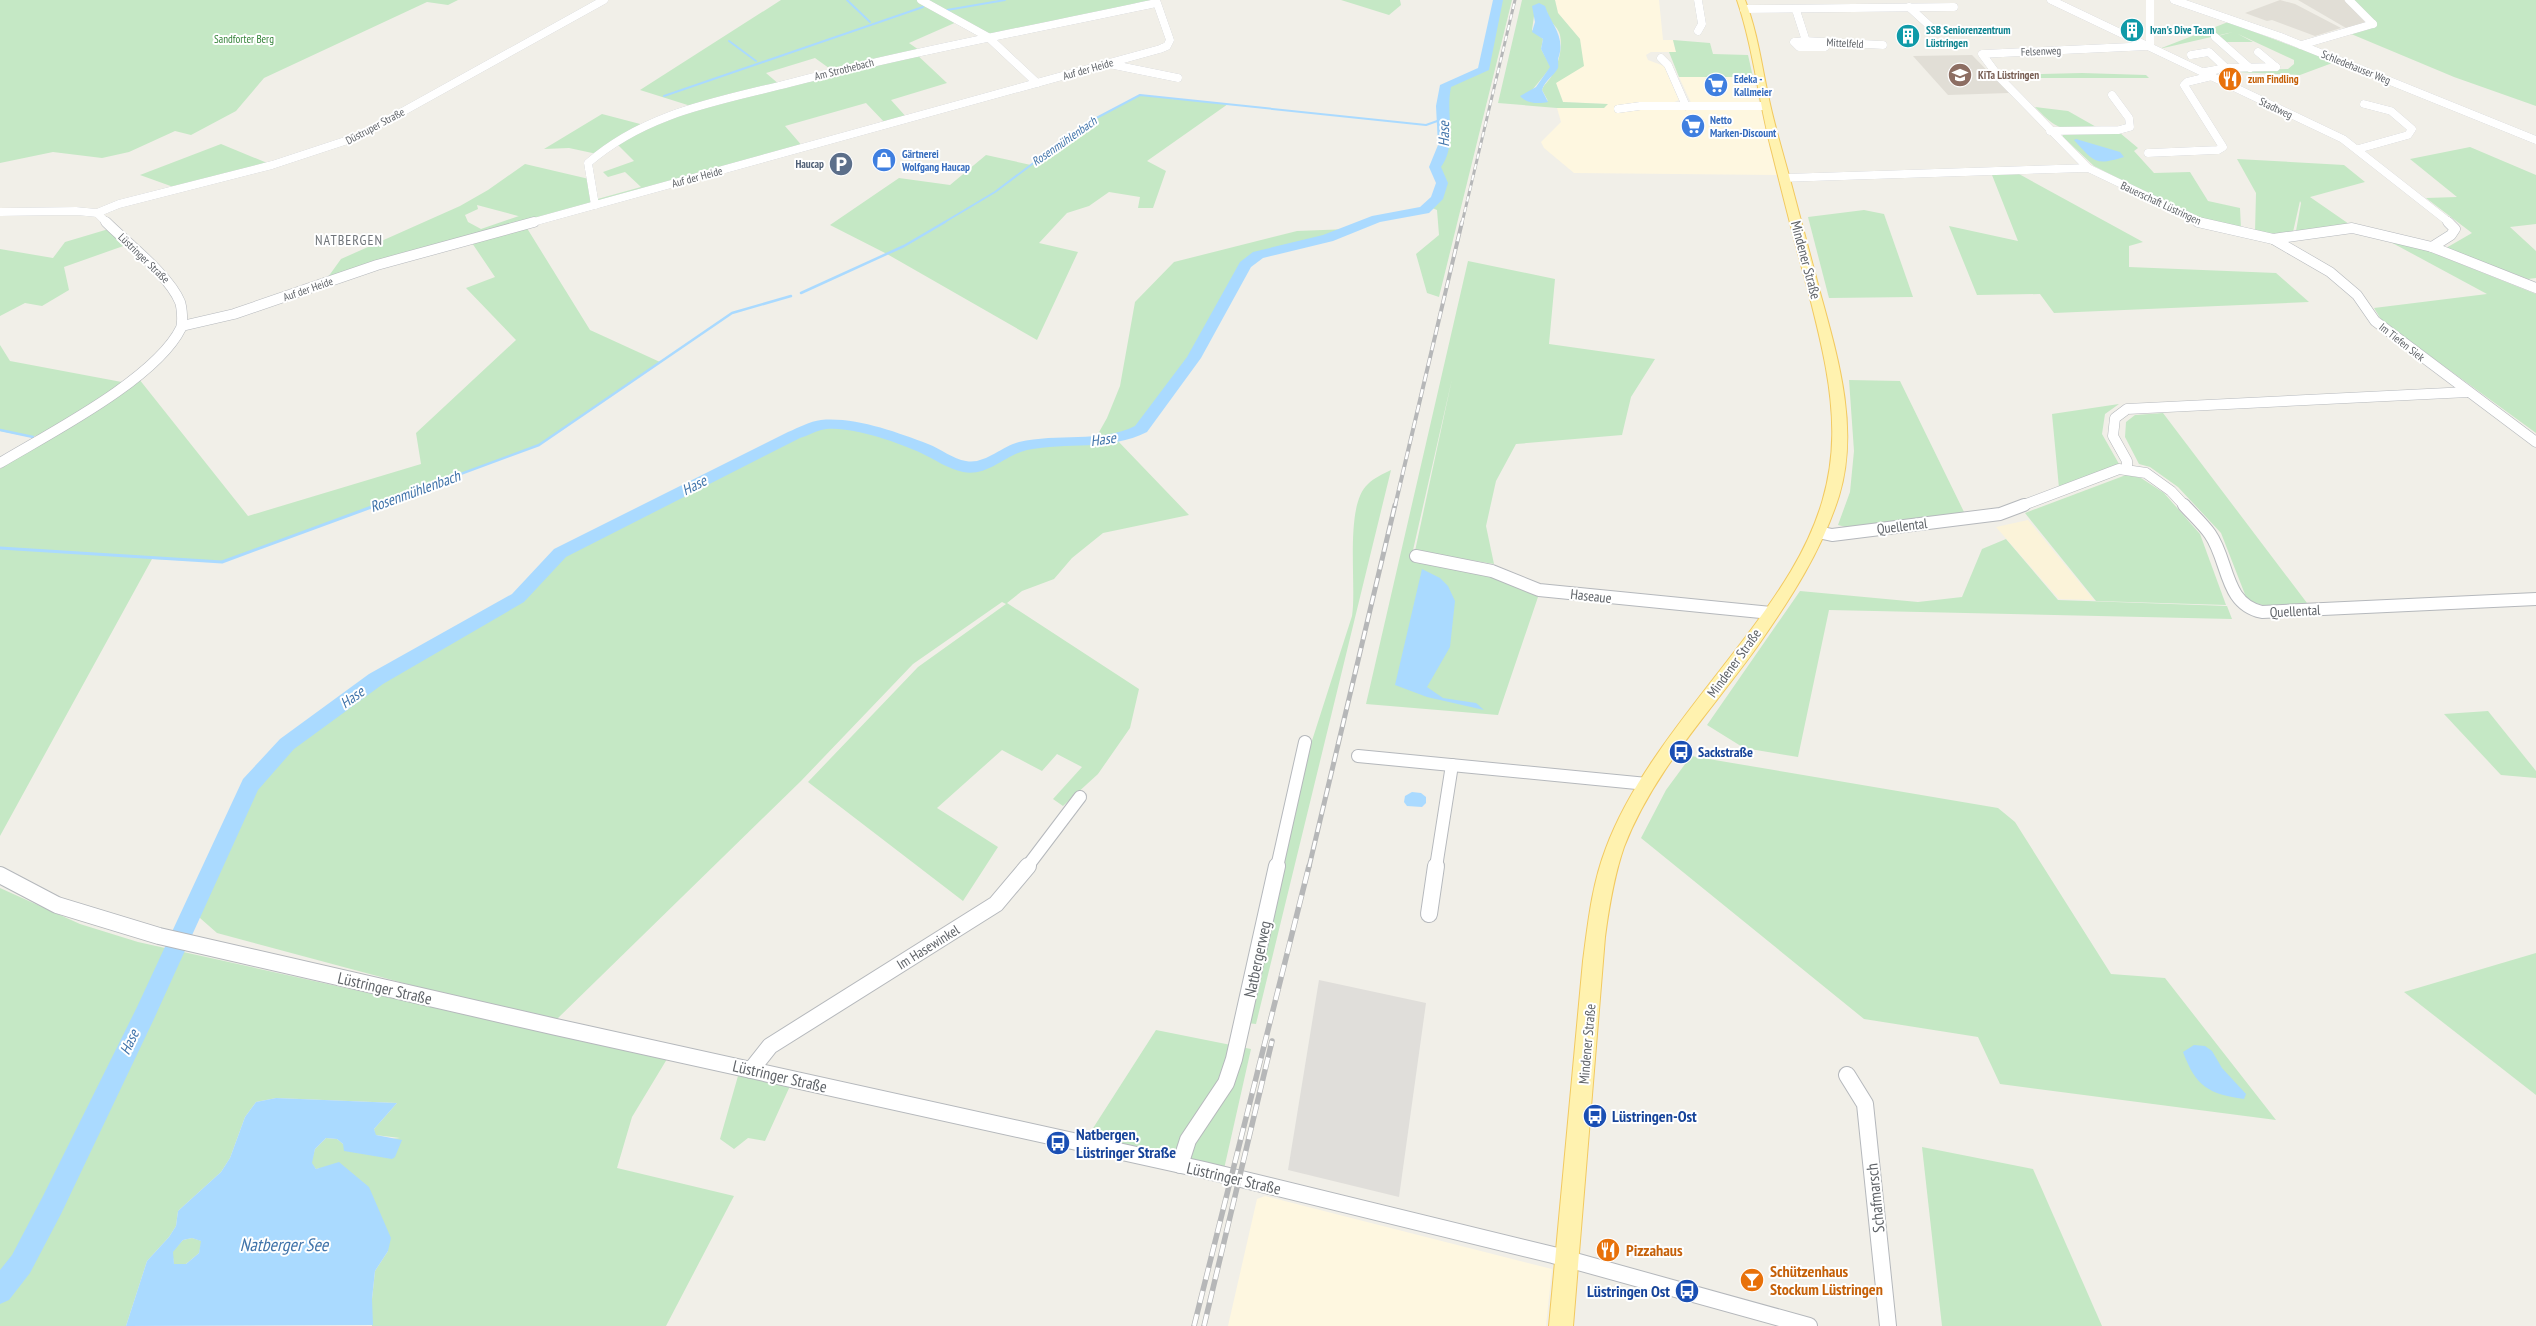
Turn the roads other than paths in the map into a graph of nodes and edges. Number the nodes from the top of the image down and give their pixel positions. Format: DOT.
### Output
graph roads {
  1 [pos="604,0"];
  2 [pos="921,0"];
  3 [pos="1698,0"];
  4 [pos="2051,0"];
  5 [pos="2150,0"];
  6 [pos="2174,0"];
  7 [pos="2349,0"];
  8 [pos="1156,1"];
  9 [pos="1743,5"];
  10 [pos="1909,7"];
  11 [pos="1954,7"];
  12 [pos="1796,10"];
  13 [pos="1932,28"];
  14 [pos="1698,31"];
  15 [pos="988,37"];
  16 [pos="2215,37"];
  17 [pos="1806,41"];
  18 [pos="1823,42"];
  19 [pos="1883,45"];
  20 [pos="2301,45"];
  21 [pos="2150,46"];
  22 [pos="2258,52"];
  23 [pos="2191,55"];
  24 [pos="1660,58"];
  25 [pos="1106,64"];
  26 [pos="2226,68"];
  27 [pos="2250,68"];
  28 [pos="2204,72"];
  29 [pos="2212,76"];
  30 [pos="1178,78"];
  31 [pos="1037,83"];
  32 [pos="2112,96"];
  33 [pos="2364,104"];
  34 [pos="1686,106"];
  35 [pos="1765,106"];
  36 [pos="1618,109"];
  37 [pos="2050,131"];
  38 [pos="2536,140"];
  39 [pos="2358,149"];
  40 [pos="2148,153"];
  41 [pos="2088,168"];
  42 [pos="1783,178"];
  43 [pos="594,205"];
  44 [pos="0,212"];
  45 [pos="97,213"];
  46 [pos="2273,239"];
  47 [pos="2432,247"];
  48 [pos="2534,285"];
  49 [pos="182,326"];
  50 [pos="2468,392"];
  51 [pos="2536,442"];
  52 [pos="0,463"];
  53 [pos="2127,468"];
  54 [pos="1818,532"];
  55 [pos="1416,556"];
  56 [pos="2536,599"];
  57 [pos="1771,613"];
  58 [pos="1306,742"];
  59 [pos="1358,756"];
  60 [pos="1452,765"];
  61 [pos="1646,784"];
  62 [pos="1080,797"];
  63 [pos="0,875"];
  64 [pos="1429,914"];
  65 [pos="751,1070"];
  66 [pos="1847,1075"];
  67 [pos="1180,1165"];
  68 [pos="1567,1260"];
  69 [pos="1561,1326"];
  70 [pos="1809,1326"];
  71 [pos="1888,1326"];
  1 -- 45 [label="street, Düstruper Straße"];
  2 -- 15 [label="street"];
  3 -- 14 [label="street"];
  4 -- 21 [label="street, Stadtweg"];
  5 -- 21 [label="street"];
  6 -- 20 [label="street, Schledehauser Weg"];
  7 -- 20 [label="street"];
  8 -- 15 [label="street, Am Strothebach"];
  8 -- 25 [label="street, Auf der Heide"];
  9 -- 12 [label="street"];
  9 -- 35 [label="main road, Mindener Straße"];
  10 -- 11 [label="street"];
  10 -- 12 [label="street"];
  10 -- 13 [label="street"];
  12 -- 17 [label="street"];
  15 -- 31 [label="street"];
  15 -- 43 [label="street, Am Strothebach"];
  16 -- 27 [label="street"];
  17 -- 18 [label="street, Mittelfeld"];
  17 -- 18 [label="street"];
  18 -- 19 [label="street, Mittelfeld"];
  20 -- 38 [label="street, Schledehauser Weg"];
  21 -- 28 [label="street, Stadtweg"];
  21 -- 37 [label="street, Felsenweg"];
  22 -- 27 [label="street"];
  23 -- 26 [label="street"];
  24 -- 34 [label="street"];
  25 -- 30 [label="street"];
  25 -- 31 [label="street, Auf der Heide"];
  26 -- 27 [label="street"];
  26 -- 28 [label="street"];
  28 -- 29 [label="street, Stadtweg"];
  29 -- 39 [label="street, Stadtweg"];
  29 -- 40 [label="street"];
  31 -- 43 [label="street, Auf der Heide"];
  32 -- 37 [label="street"];
  33 -- 39 [label="street"];
  34 -- 35 [label="street"];
  34 -- 36 [label="street"];
  35 -- 42 [label="main road, Mindener Straße"];
  37 -- 41 [label="street, Felsenweg"];
  39 -- 47 [label="street, Stadtweg"];
  41 -- 42 [label="street, Bauerschaft Lüstringen"];
  41 -- 46 [label="street, Bauerschaft Lüstringen"];
  42 -- 54 [label="main road, Mindener Straße"];
  43 -- 49 [label="street, Auf der Heide"];
  44 -- 45 [label="street"];
  45 -- 49 [label="street, Lüstringer Straße"];
  46 -- 47 [label="street, Bauerschaft Lüstringen"];
  46 -- 50 [label="street, Im Tiefen Siek"];
  47 -- 48 [label="street, Bauerschaft Lüstringen"];
  49 -- 52 [label="street"];
  50 -- 51 [label="street, Im Tiefen Siek"];
  50 -- 53 [label="street"];
  53 -- 54 [label="street, Quellental"];
  53 -- 56 [label="street, Quellental"];
  54 -- 57 [label="main road, Mindener Straße"];
  55 -- 57 [label="street, Haseaue"];
  57 -- 61 [label="main road, Mindener Straße"];
  58 -- 67 [label="street, Natbergerweg"];
  59 -- 60 [label="street"];
  60 -- 61 [label="street"];
  60 -- 64 [label="street"];
  61 -- 68 [label="main road, Mindener Straße"];
  62 -- 65 [label="street, Im Hasewinkel"];
  63 -- 65 [label="street, Lüstringer Straße"];
  65 -- 67 [label="street, Lüstringer Straße"];
  66 -- 71 [label="street, Schafmarsch"];
  67 -- 68 [label="street, Lüstringer Straße"];
  68 -- 69 [label="main road, Mindener Straße"];
  68 -- 70 [label="street, Lüstringer Straße"];
}
